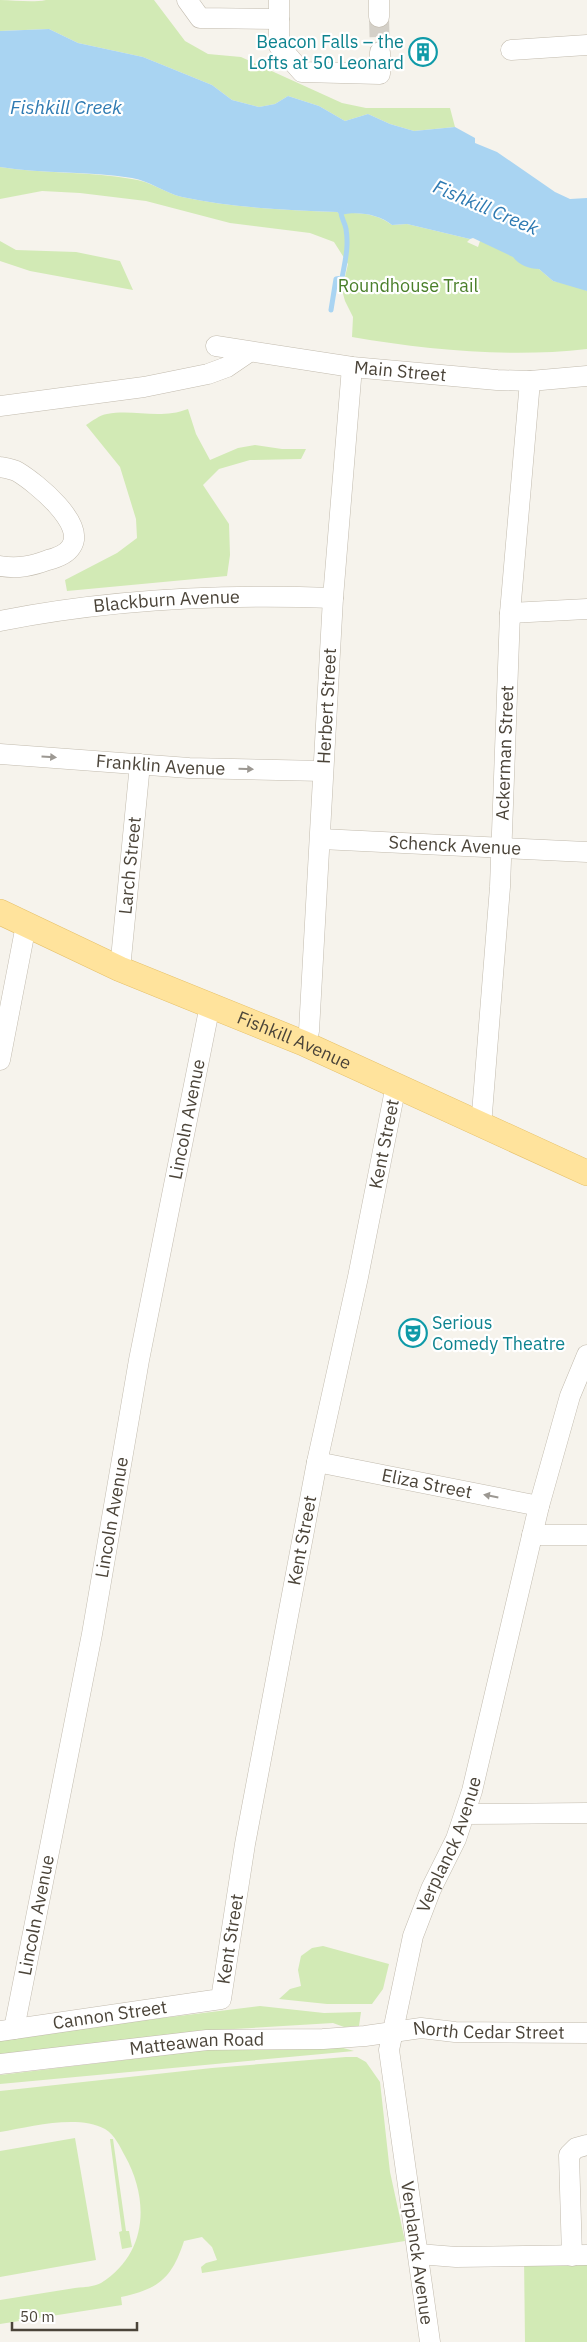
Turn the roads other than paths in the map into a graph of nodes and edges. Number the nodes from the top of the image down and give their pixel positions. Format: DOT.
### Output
graph roads {
  1 [pos="187,0"];
  2 [pos="279,9"];
  3 [pos="587,45"];
  4 [pos="511,50"];
  5 [pos="380,52"];
  6 [pos="216,346"];
  7 [pos="250,352"];
  8 [pos="352,367"];
  9 [pos="587,376"];
  10 [pos="530,381"];
  11 [pos="0,406"];
  12 [pos="0,467"];
  13 [pos="0,566"];
  14 [pos="333,598"];
  15 [pos="587,609"];
  16 [pos="510,613"];
  17 [pos="0,621"];
  18 [pos="0,754"];
  19 [pos="140,764"];
  20 [pos="323,771"];
  21 [pos="321,839"];
  22 [pos="501,849"];
  23 [pos="587,852"];
  24 [pos="0,912"];
  25 [pos="26,925"];
  26 [pos="120,968"];
  27 [pos="210,1005"];
  28 [pos="303,1043"];
  29 [pos="0,1060"];
  30 [pos="396,1085"];
  31 [pos="481,1126"];
  32 [pos="587,1173"];
  33 [pos="587,1355"];
  34 [pos="317,1462"];
  35 [pos="539,1506"];
  36 [pos="587,1535"];
  37 [pos="532,1536"];
  38 [pos="587,1813"];
  39 [pos="464,1814"];
  40 [pos="221,2000"];
  41 [pos="7,2030"];
  42 [pos="392,2033"];
  43 [pos="587,2033"];
  44 [pos="0,2064"];
  45 [pos="587,2145"];
  46 [pos="418,2254"];
  47 [pos="579,2256"];
  48 [pos="430,2342"];
  1 -- 2 [label="street"];
  2 -- 5 [label="street"];
  3 -- 4 [label="street"];
  6 -- 7 [label="street, Main Street"];
  7 -- 8 [label="street, Main Street"];
  7 -- 11 [label="street"];
  8 -- 10 [label="street, Main Street"];
  8 -- 14 [label="street, Herbert Street"];
  9 -- 10 [label="street, Main Street"];
  10 -- 16 [label="street, Ackerman Street"];
  12 -- 13 [label="street"];
  14 -- 17 [label="street, Blackburn Avenue"];
  14 -- 20 [label="street, Herbert Street"];
  15 -- 16 [label="street"];
  16 -- 22 [label="street, Ackerman Street"];
  18 -- 19 [label="street, Franklin Avenue, one-way"];
  19 -- 20 [label="street, Franklin Avenue, one-way"];
  19 -- 26 [label="street, Larch Street"];
  20 -- 21 [label="street, Herbert Street"];
  21 -- 22 [label="street, Schenck Avenue"];
  21 -- 28 [label="street, Herbert Street"];
  22 -- 23 [label="street, Schenck Avenue"];
  22 -- 31 [label="street, Ackerman Street"];
  24 -- 25 [label="main road, Fishkill Avenue"];
  25 -- 26 [label="main road, Fishkill Avenue"];
  25 -- 29 [label="street"];
  26 -- 27 [label="main road, Fishkill Avenue"];
  27 -- 28 [label="main road, Fishkill Avenue"];
  27 -- 41 [label="street, Lincoln Avenue"];
  28 -- 30 [label="main road, Fishkill Avenue"];
  30 -- 31 [label="main road, Fishkill Avenue"];
  30 -- 34 [label="street, Kent Street"];
  31 -- 32 [label="main road, Fishkill Avenue"];
  33 -- 35 [label="street, Verplanck Avenue"];
  35 -- 34 [label="street, Eliza Street, one-way"];
  34 -- 40 [label="street, Kent Street"];
  35 -- 37 [label="street, Verplanck Avenue"];
  36 -- 37 [label="street"];
  37 -- 39 [label="street, Verplanck Avenue"];
  38 -- 39 [label="street"];
  39 -- 42 [label="street, Verplanck Avenue"];
  40 -- 41 [label="street, Cannon Street"];
  42 -- 43 [label="street, North Cedar Street"];
  42 -- 44 [label="street, Matteawan Road"];
  42 -- 46 [label="street, Verplanck Avenue"];
  45 -- 47 [label="street"];
  46 -- 47 [label="street"];
  46 -- 48 [label="street, Verplanck Avenue"];
}
